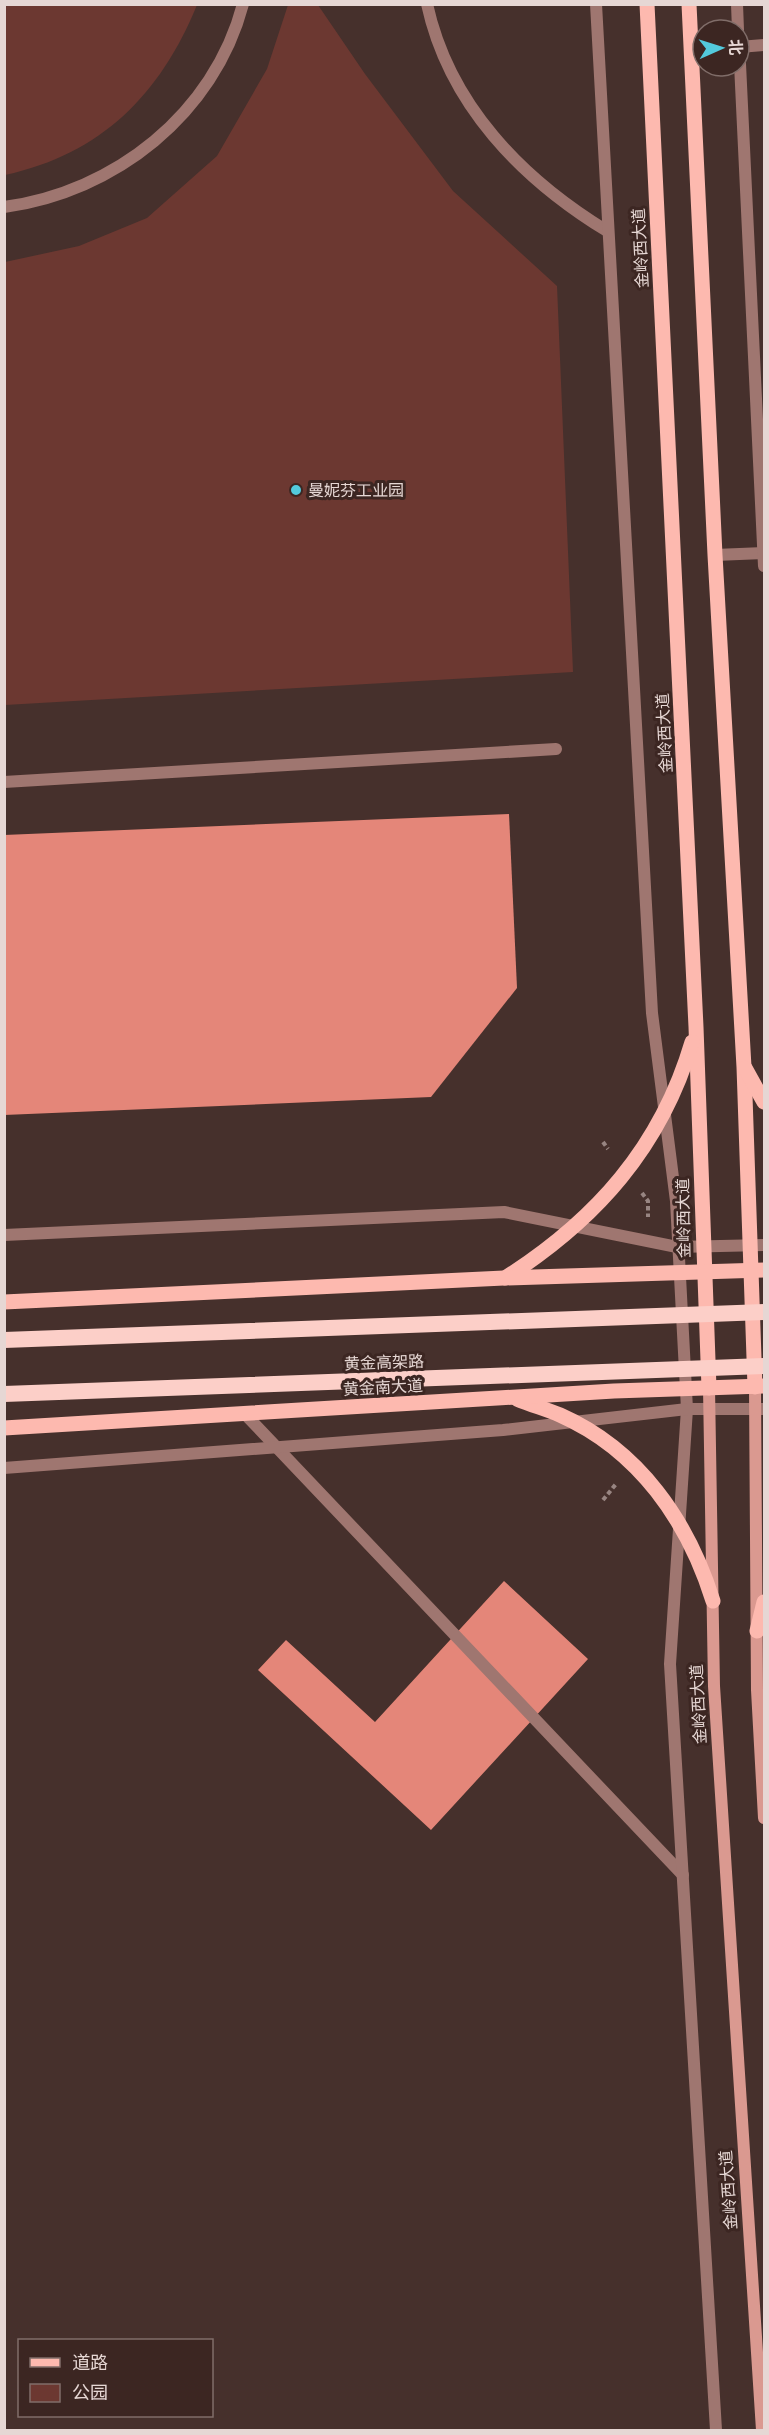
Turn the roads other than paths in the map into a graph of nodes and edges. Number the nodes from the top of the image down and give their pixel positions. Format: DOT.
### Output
graph roads {
  1 [pos="243,4"];
  2 [pos="427,4"];
  3 [pos="596,4"];
  4 [pos="647,4"];
  5 [pos="698,78"];
  6 [pos="741,78"];
  7 [pos="4,207"];
  8 [pos="607,231"];
  9 [pos="764,553"];
  10 [pos="715,555"];
  11 [pos="765,566"];
  12 [pos="556,749"];
  13 [pos="4,782"];
  14 [pos="696,1027"];
  15 [pos="744,1067"];
  16 [pos="765,1102"];
  17 [pos="664,1111"];
  18 [pos="576,1226"];
  19 [pos="4,1235"];
  20 [pos="758,1245"];
  21 [pos="702,1246"];
  22 [pos="677,1247"];
  23 [pos="758,1270"];
  24 [pos="702,1272"];
  25 [pos="679,1274"];
  26 [pos="504,1278"];
  27 [pos="4,1302"];
  28 [pos="765,1312"];
  29 [pos="4,1340"];
  30 [pos="765,1366"];
  31 [pos="760,1386"];
  32 [pos="709,1388"];
  33 [pos="686,1389"];
  34 [pos="4,1394"];
  35 [pos="514,1398"];
  36 [pos="708,1408"];
  37 [pos="687,1409"];
  38 [pos="760,1409"];
  39 [pos="244,1413"];
  40 [pos="573,1422"];
  41 [pos="4,1428"];
  42 [pos="4,1468"];
  43 [pos="679,1522"];
  44 [pos="713,1601"];
  45 [pos="765,1602"];
  46 [pos="757,1631"];
  47 [pos="765,1818"];
  48 [pos="683,1875"];
  49 [pos="716,2430"];
  50 [pos="762,2430"];
  1 -- 7 [label="street"];
  2 -- 8 [label="street"];
  3 -- 8 [label="street"];
  4 -- 14 [label="main road, 金岭西大道"];
  5 -- 10 [label="main road"];
  6 -- 9 [label="street"];
  8 -- 17 [label="street"];
  9 -- 10 [label="street"];
  9 -- 11 [label="street"];
  10 -- 15 [label="main road"];
  12 -- 13 [label="street"];
  14 -- 17 [label="main road"];
  14 -- 21 [label="main road, 金岭西大道"];
  15 -- 16 [label="main road"];
  15 -- 20 [label="main road"];
  17 -- 18 [label="main road"];
  17 -- 22 [label="street"];
  18 -- 19 [label="street"];
  18 -- 22 [label="street"];
  18 -- 26 [label="main road"];
  20 -- 21 [label="street"];
  20 -- 23 [label="main road"];
  21 -- 22 [label="street"];
  21 -- 24 [label="main road, 金岭西大道"];
  22 -- 25 [label="street"];
  23 -- 24 [label="main road"];
  23 -- 31 [label="main road"];
  24 -- 25 [label="main road"];
  24 -- 32 [label="main road, 金岭西大道"];
  25 -- 26 [label="main road"];
  25 -- 33 [label="street"];
  26 -- 27 [label="main road"];
  28 -- 29 [label="highway, bridge"];
  30 -- 34 [label="highway, 黄金高架路, bridge"];
  31 -- 32 [label="main road, 黄金南大道"];
  31 -- 38 [label="main road"];
  32 -- 33 [label="main road, 黄金南大道"];
  32 -- 36 [label="main road, 金岭西大道"];
  33 -- 35 [label="main road, 黄金南大道"];
  33 -- 37 [label="street"];
  35 -- 39 [label="main road, 黄金南大道"];
  35 -- 40 [label="main road"];
  36 -- 37 [label="street"];
  36 -- 38 [label="street"];
  36 -- 44 [label="main road, 金岭西大道"];
  37 -- 40 [label="street"];
  37 -- 43 [label="street"];
  38 -- 46 [label="main road"];
  39 -- 41 [label="main road, 黄金南大道"];
  39 -- 48 [label="street"];
  40 -- 42 [label="street"];
  40 -- 43 [label="main road"];
  43 -- 44 [label="main road"];
  43 -- 48 [label="street"];
  44 -- 50 [label="main road, 金岭西大道"];
  45 -- 46 [label="main road"];
  46 -- 47 [label="main road"];
  48 -- 49 [label="street"];
}
